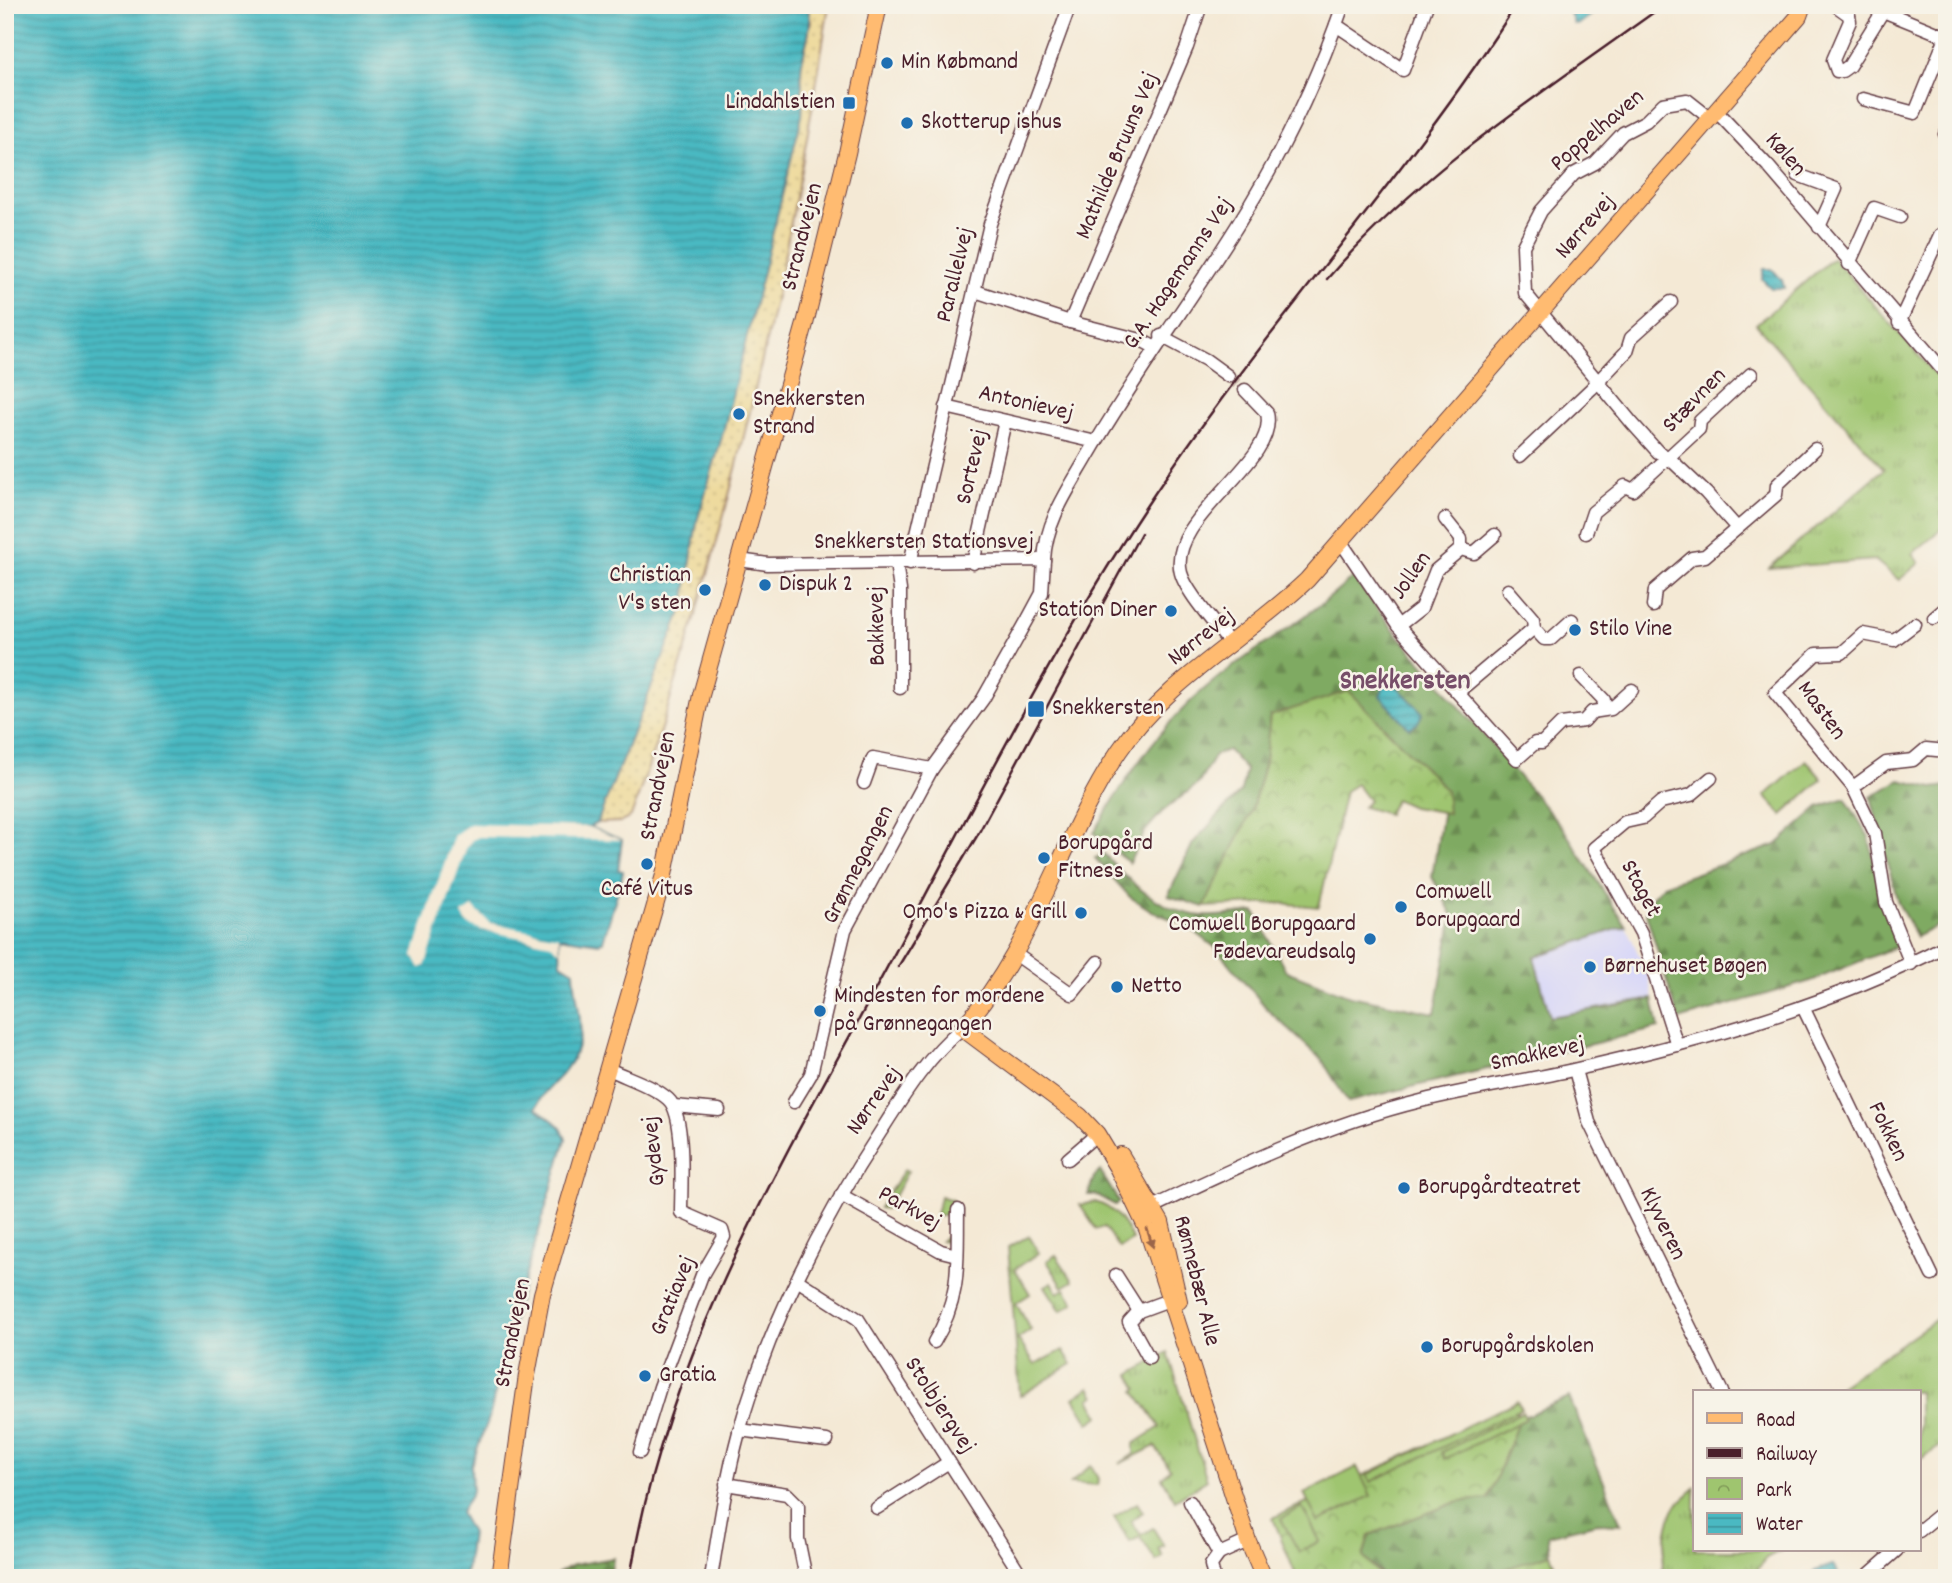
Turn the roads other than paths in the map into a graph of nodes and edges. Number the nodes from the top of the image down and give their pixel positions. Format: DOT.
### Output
graph roads {
  1 [pos="879,5"];
  2 [pos="1070,5"];
  3 [pos="1201,5"];
  4 [pos="1343,5"];
  5 [pos="1427,5"];
  6 [pos="1803,5"];
  7 [pos="1835,5"];
  8 [pos="1336,25"];
  9 [pos="1946,37"];
  10 [pos="1863,99"];
  11 [pos="1714,116"];
  12 [pos="1798,175"];
  13 [pos="1900,217"];
  14 [pos="1819,228"];
  15 [pos="1947,237"];
  16 [pos="1849,264"];
  17 [pos="975,291"];
  18 [pos="1671,302"];
  19 [pos="1541,313"];
  20 [pos="1070,322"];
  21 [pos="1899,323"];
  22 [pos="1158,342"];
  23 [pos="1751,374"];
  24 [pos="1947,375"];
  25 [pos="1228,376"];
  26 [pos="1596,380"];
  27 [pos="1245,390"];
  28 [pos="946,407"];
  29 [pos="1005,421"];
  30 [pos="1096,442"];
  31 [pos="1815,449"];
  32 [pos="1520,456"];
  33 [pos="1669,458"];
  34 [pos="1445,519"];
  35 [pos="1737,528"];
  36 [pos="1586,533"];
  37 [pos="1496,535"];
  38 [pos="1341,542"];
  39 [pos="1461,549"];
  40 [pos="1044,560"];
  41 [pos="739,561"];
  42 [pos="896,563"];
  43 [pos="911,563"];
  44 [pos="973,563"];
  45 [pos="1508,590"];
  46 [pos="1653,606"];
  47 [pos="1947,607"];
  48 [pos="1934,618"];
  49 [pos="1572,620"];
  50 [pos="1915,624"];
  51 [pos="1398,626"];
  52 [pos="1534,628"];
  53 [pos="1230,643"];
  54 [pos="1581,676"];
  55 [pos="900,688"];
  56 [pos="1632,690"];
  57 [pos="1458,692"];
  58 [pos="1603,709"];
  59 [pos="958,731"];
  60 [pos="1947,751"];
  61 [pos="932,769"];
  62 [pos="1711,778"];
  63 [pos="864,783"];
  64 [pos="1853,787"];
  65 [pos="1947,945"];
  66 [pos="1014,953"];
  67 [pos="1098,962"];
  68 [pos="1911,964"];
  69 [pos="1803,1007"];
  70 [pos="962,1028"];
  71 [pos="1677,1045"];
  72 [pos="610,1069"];
  73 [pos="1575,1070"];
  74 [pos="794,1102"];
  75 [pos="674,1106"];
  76 [pos="719,1110"];
  77 [pos="1097,1134"];
  78 [pos="1068,1159"];
  79 [pos="841,1195"];
  80 [pos="958,1210"];
  81 [pos="1147,1210"];
  82 [pos="724,1237"];
  83 [pos="957,1255"];
  84 [pos="1116,1275"];
  85 [pos="1932,1275"];
  86 [pos="797,1280"];
  87 [pos="1173,1298"];
  88 [pos="1139,1311"];
  89 [pos="934,1342"];
  90 [pos="1149,1358"];
  91 [pos="1721,1390"];
  92 [pos="740,1430"];
  93 [pos="827,1441"];
  94 [pos="640,1452"];
  95 [pos="949,1462"];
  96 [pos="726,1484"];
  97 [pos="1190,1502"];
  98 [pos="877,1508"];
  99 [pos="1947,1508"];
  100 [pos="1920,1530"];
  101 [pos="1248,1541"];
  102 [pos="1895,1552"];
  103 [pos="1219,1554"];
  104 [pos="499,1578"];
  105 [pos="711,1578"];
  106 [pos="806,1578"];
  107 [pos="1023,1578"];
  108 [pos="1214,1578"];
  109 [pos="1264,1578"];
  110 [pos="1865,1578"];
  1 -- 41 [label="main road, Strandvejen"];
  2 -- 17 [label="street, Parallelvej"];
  3 -- 20 [label="street, Mathilde Bruuns Vej"];
  4 -- 8 [label="street, G.A. Hagemanns Vej"];
  5 -- 8 [label="street"];
  6 -- 11 [label="main road, Nørrevej"];
  7 -- 9 [label="street"];
  8 -- 22 [label="street, G.A. Hagemanns Vej"];
  9 -- 10 [label="street"];
  11 -- 14 [label="street, Kølen"];
  11 -- 19 [label="main road, Nørrevej"];
  11 -- 19 [label="street, Poppelhaven"];
  12 -- 14 [label="street, Kølen"];
  13 -- 16 [label="street"];
  14 -- 16 [label="street, Kølen"];
  15 -- 21 [label="street"];
  16 -- 21 [label="street, Kølen"];
  17 -- 20 [label="street"];
  17 -- 28 [label="street, Parallelvej"];
  18 -- 26 [label="street"];
  19 -- 26 [label="street, Stævnen"];
  19 -- 38 [label="main road, Nørrevej"];
  20 -- 22 [label="street"];
  21 -- 24 [label="street, Kølen"];
  22 -- 25 [label="street"];
  22 -- 30 [label="street, G.A. Hagemanns Vej"];
  23 -- 33 [label="street, Stævnen"];
  26 -- 32 [label="street"];
  26 -- 33 [label="street, Stævnen"];
  27 -- 53 [label="street"];
  28 -- 29 [label="street, Antonievej"];
  28 -- 43 [label="street, Parallelvej"];
  29 -- 30 [label="street, Antonievej"];
  29 -- 44 [label="street, Sortevej"];
  30 -- 40 [label="street, G.A. Hagemanns Vej"];
  31 -- 35 [label="street"];
  33 -- 35 [label="street, Stævnen"];
  33 -- 36 [label="street, Stævnen"];
  34 -- 39 [label="street, Jollen"];
  35 -- 46 [label="street"];
  37 -- 39 [label="street, Jollen"];
  38 -- 51 [label="street, Jollen"];
  38 -- 53 [label="main road, Nørrevej"];
  39 -- 51 [label="street, Jollen"];
  40 -- 44 [label="street, Snekkersten Stationsvej"];
  40 -- 59 [label="street, Snekkersten Stationsvej"];
  41 -- 42 [label="street, Snekkersten Stationsvej"];
  41 -- 72 [label="main road, Strandvejen"];
  42 -- 43 [label="street, Snekkersten Stationsvej"];
  42 -- 55 [label="street, Bakkevej"];
  43 -- 44 [label="street, Snekkersten Stationsvej"];
  45 -- 52 [label="street"];
  47 -- 48 [label="street"];
  49 -- 52 [label="street"];
  50 -- 64 [label="street, Masten"];
  51 -- 57 [label="street, Jollen"];
  52 -- 57 [label="street"];
  53 -- 66 [label="main road, Nørrevej"];
  54 -- 58 [label="street"];
  56 -- 58 [label="street, Jollen"];
  57 -- 58 [label="street, Jollen"];
  59 -- 61 [label="street, Grønnegangen"];
  60 -- 64 [label="street"];
  61 -- 63 [label="street, Grønnegangen"];
  61 -- 74 [label="street, Grønnegangen"];
  62 -- 71 [label="street, Staget"];
  64 -- 68 [label="street, Masten"];
  65 -- 68 [label="street, Smakkevej"];
  66 -- 67 [label="street"];
  66 -- 70 [label="main road, Nørrevej"];
  68 -- 69 [label="street, Smakkevej"];
  69 -- 71 [label="street, Smakkevej"];
  69 -- 85 [label="street, Fokken"];
  70 -- 77 [label="main road, Rønnebær Alle"];
  70 -- 79 [label="street, Nørrevej"];
  71 -- 73 [label="street, Smakkevej"];
  72 -- 75 [label="street, Gydevej"];
  72 -- 104 [label="main road, Strandvejen"];
  73 -- 81 [label="street, Smakkevej"];
  73 -- 91 [label="street, Klyveren"];
  75 -- 76 [label="street"];
  75 -- 82 [label="street, Gydevej"];
  77 -- 78 [label="street"];
  77 -- 81 [label="main road, Rønnebær Alle"];
  79 -- 83 [label="street, Parkvej"];
  79 -- 86 [label="street, Nørrevej"];
  80 -- 83 [label="street, Parkvej"];
  81 -- 87 [label="main road, Rønnebær Alle"];
  82 -- 94 [label="street, Gratiavej"];
  83 -- 89 [label="street, Parkvej"];
  84 -- 88 [label="street"];
  86 -- 92 [label="street, Nørrevej"];
  86 -- 95 [label="street, Stolbjergvej"];
  87 -- 88 [label="street"];
  87 -- 101 [label="main road, Rønnebær Alle"];
  88 -- 90 [label="street"];
  92 -- 93 [label="street"];
  92 -- 96 [label="street, Nørrevej"];
  95 -- 98 [label="street"];
  95 -- 107 [label="street, Stolbjergvej"];
  96 -- 105 [label="street, Nørrevej"];
  96 -- 106 [label="street"];
  97 -- 103 [label="street"];
  99 -- 100 [label="street"];
  101 -- 103 [label="street"];
  101 -- 109 [label="main road, Rønnebær Alle"];
  102 -- 110 [label="street"];
  103 -- 108 [label="street"];
}
